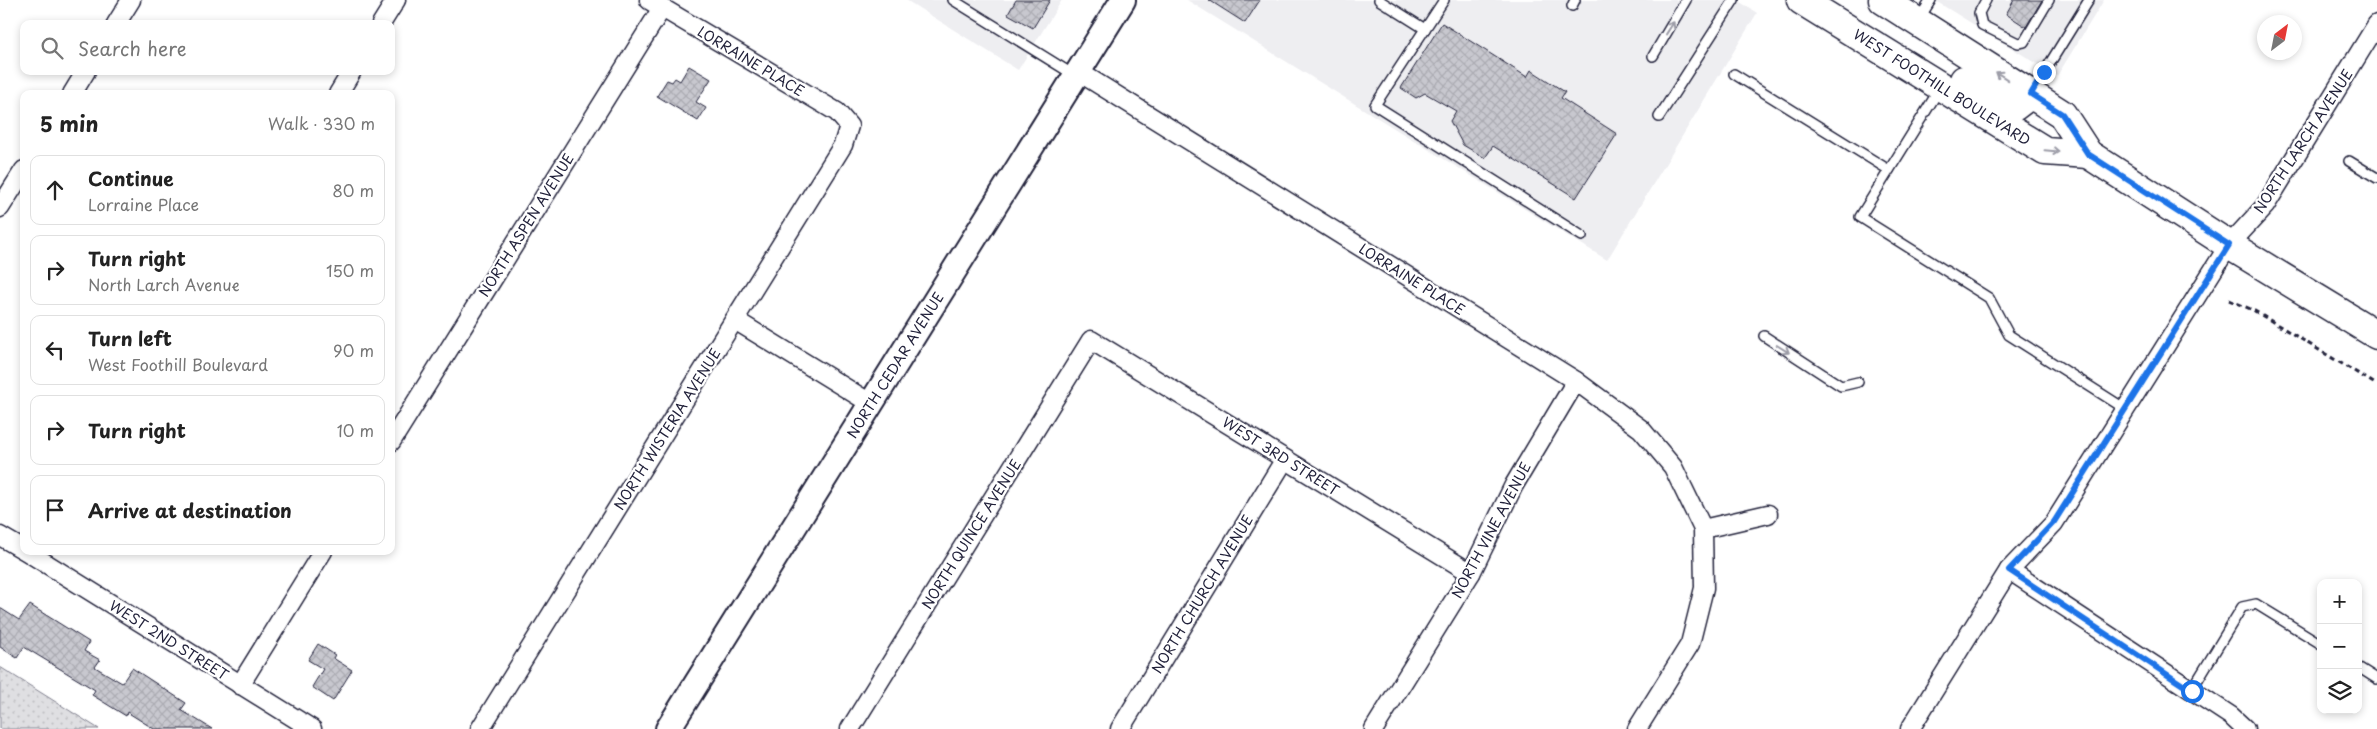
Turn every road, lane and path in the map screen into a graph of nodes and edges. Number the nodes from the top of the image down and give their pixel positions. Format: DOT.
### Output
graph roads {
  1 [pos="130,0"];
  2 [pos="396,0"];
  3 [pos="953,0"];
  4 [pos="1123,0"];
  5 [pos="1379,0"];
  6 [pos="1444,0"];
  7 [pos="1686,0"];
  8 [pos="1734,0"];
  9 [pos="1801,0"];
  10 [pos="1883,0"];
  11 [pos="1986,0"];
  12 [pos="2049,0"];
  13 [pos="2089,0"];
  14 [pos="655,4"];
  15 [pos="1924,11"];
  16 [pos="118,20"];
  17 [pos="384,20"];
  18 [pos="1840,24"];
  19 [pos="2377,24"];
  20 [pos="1426,29"];
  21 [pos="1653,56"];
  22 [pos="1078,74"];
  23 [pos="1734,74"];
  24 [pos="84,75"];
  25 [pos="350,75"];
  26 [pos="1941,88"];
  27 [pos="74,90"];
  28 [pos="340,90"];
  29 [pos="2031,94"];
  30 [pos="1659,116"];
  31 [pos="849,126"];
  32 [pos="2088,154"];
  33 [pos="2349,161"];
  34 [pos="1889,170"];
  35 [pos="20,176"];
  36 [pos="2377,178"];
  37 [pos="0,208"];
  38 [pos="1582,236"];
  39 [pos="2229,245"];
  40 [pos="2229,300"];
  41 [pos="735,320"];
  42 [pos="2377,335"];
  43 [pos="1764,336"];
  44 [pos="1091,340"];
  45 [pos="1576,381"];
  46 [pos="1858,382"];
  47 [pos="2377,385"];
  48 [pos="870,403"];
  49 [pos="2127,410"];
  50 [pos="395,435"];
  51 [pos="1285,459"];
  52 [pos="1768,514"];
  53 [pos="1703,529"];
  54 [pos="0,536"];
  55 [pos="20,548"];
  56 [pos="321,555"];
  57 [pos="48,557"];
  58 [pos="2009,570"];
  59 [pos="1471,573"];
  60 [pos="2317,642"];
  61 [pos="2361,669"];
  62 [pos="2377,679"];
  63 [pos="240,684"];
  64 [pos="2192,691"];
  65 [pos="2226,722"];
  66 [pos="312,729"];
  67 [pos="480,729"];
  68 [pos="668,729"];
  69 [pos="850,729"];
  70 [pos="1120,729"];
  71 [pos="1374,729"];
  72 [pos="1638,729"];
  73 [pos="1910,729"];
  74 [pos="2245,729"];
  1 -- 16 [label="street"];
  2 -- 17 [label="street"];
  3 -- 22 [label="lane"];
  4 -- 22 [label="main road, NORTH CEDAR AVENUE"];
  5 -- 20 [label="lane"];
  6 -- 20 [label="lane"];
  21 -- 7 [label="lane, one-way"];
  8 -- 30 [label="lane"];
  9 -- 18 [label="main road, WEST FOOTHILL BOULEVARD"];
  10 -- 15 [label="main road, WEST FOOTHILL BOULEVARD"];
  11 -- 12 [label="lane"];
  13 -- 29 [label="lane"];
  14 -- 31 [label="street, LORRAINE PLACE"];
  14 -- 50 [label="street, NORTH ASPEN AVENUE"];
  29 -- 15 [label="main road, WEST FOOTHILL BOULEVARD, one-way"];
  18 -- 26 [label="main road, WEST FOOTHILL BOULEVARD"];
  18 -- 29 [label="main road"];
  19 -- 39 [label="street, NORTH LARCH AVENUE"];
  20 -- 38 [label="lane"];
  22 -- 45 [label="street, LORRAINE PLACE"];
  22 -- 48 [label="main road, NORTH CEDAR AVENUE"];
  23 -- 34 [label="lane"];
  24 -- 27 [label="street"];
  25 -- 28 [label="street"];
  26 -- 32 [label="main road, WEST FOOTHILL BOULEVARD, one-way"];
  26 -- 34 [label="lane"];
  29 -- 32 [label="main road, WEST FOOTHILL BOULEVARD"];
  31 -- 41 [label="street, NORTH WISTERIA AVENUE"];
  32 -- 39 [label="main road, WEST FOOTHILL BOULEVARD"];
  33 -- 36 [label="lane"];
  34 -- 49 [label="lane"];
  35 -- 37 [label="street"];
  39 -- 42 [label="main road, WEST FOOTHILL BOULEVARD"];
  39 -- 49 [label="street, NORTH LARCH AVENUE"];
  40 -- 47 [label="path"];
  41 -- 48 [label="street"];
  41 -- 67 [label="street, NORTH WISTERIA AVENUE"];
  43 -- 46 [label="lane, one-way"];
  44 -- 51 [label="street, WEST 3RD STREET"];
  44 -- 69 [label="street, NORTH QUINCE AVENUE"];
  45 -- 53 [label="street, LORRAINE PLACE"];
  45 -- 59 [label="street, NORTH VINE AVENUE"];
  48 -- 68 [label="main road, NORTH CEDAR AVENUE"];
  49 -- 58 [label="street, NORTH LARCH AVENUE"];
  51 -- 59 [label="street, WEST 3RD STREET"];
  51 -- 70 [label="street, NORTH CHURCH AVENUE"];
  52 -- 53 [label="street"];
  53 -- 72 [label="street"];
  54 -- 55 [label="street, WEST 2ND STREET"];
  56 -- 63 [label="street"];
  57 -- 63 [label="street, WEST 2ND STREET"];
  58 -- 64 [label="street"];
  58 -- 73 [label="street, NORTH LARCH AVENUE"];
  59 -- 71 [label="street, NORTH VINE AVENUE"];
  60 -- 64 [label="lane"];
  61 -- 62 [label="lane"];
  63 -- 66 [label="street, WEST 2ND STREET"];
  64 -- 65 [label="street"];
  65 -- 74 [label="street"];
}
